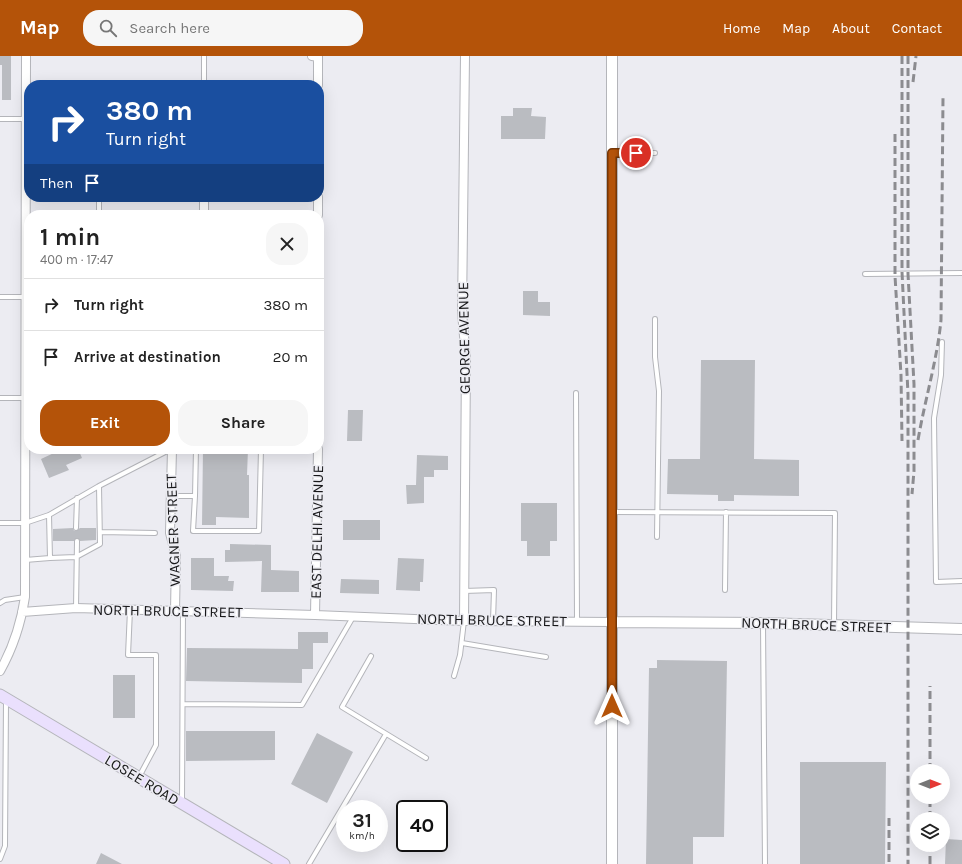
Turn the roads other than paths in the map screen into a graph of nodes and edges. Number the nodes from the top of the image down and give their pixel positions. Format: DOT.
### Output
graph roads {
  1 [pos="26,56"];
  2 [pos="204,56"];
  3 [pos="312,56"];
  4 [pos="465,56"];
  5 [pos="612,56"];
  6 [pos="26,80"];
  7 [pos="204,80"];
  8 [pos="318,80"];
  9 [pos="0,119"];
  10 [pos="24,119"];
  11 [pos="612,153"];
  12 [pos="655,153"];
  13 [pos="962,273"];
  14 [pos="865,274"];
  15 [pos="0,297"];
  16 [pos="24,297"];
  17 [pos="655,319"];
  18 [pos="942,342"];
  19 [pos="576,393"];
  20 [pos="0,398"];
  21 [pos="24,398"];
  22 [pos="27,454"];
  23 [pos="161,454"];
  24 [pos="171,454"];
  25 [pos="196,454"];
  26 [pos="261,454"];
  27 [pos="318,454"];
  28 [pos="99,486"];
  29 [pos="171,496"];
  30 [pos="195,496"];
  31 [pos="77,498"];
  32 [pos="612,512"];
  33 [pos="657,512"];
  34 [pos="726,512"];
  35 [pos="49,515"];
  36 [pos="0,523"];
  37 [pos="25,523"];
  38 [pos="76,528"];
  39 [pos="100,532"];
  40 [pos="155,533"];
  41 [pos="657,537"];
  42 [pos="77,541"];
  43 [pos="76,557"];
  44 [pos="50,558"];
  45 [pos="25,560"];
  46 [pos="962,581"];
  47 [pos="725,590"];
  48 [pos="464,591"];
  49 [pos="25,597"];
  50 [pos="0,603"];
  51 [pos="76,608"];
  52 [pos="130,610"];
  53 [pos="179,611"];
  54 [pos="22,612"];
  55 [pos="315,615"];
  56 [pos="354,616"];
  57 [pos="464,621"];
  58 [pos="493,622"];
  59 [pos="577,622"];
  60 [pos="612,622"];
  61 [pos="763,623"];
  62 [pos="834,625"];
  63 [pos="962,629"];
  64 [pos="462,643"];
  65 [pos="371,656"];
  66 [pos="546,657"];
  67 [pos="0,671"];
  68 [pos="454,676"];
  69 [pos="3,697"];
  70 [pos="183,704"];
  71 [pos="386,734"];
  72 [pos="426,758"];
  73 [pos="138,777"];
  74 [pos="182,803"];
  75 [pos="0,859"];
  76 [pos="284,864"];
  77 [pos="309,864"];
  78 [pos="612,864"];
  79 [pos="764,864"];
  1 -- 6 [label="street"];
  2 -- 7 [label="lane"];
  3 -- 8 [label="street"];
  4 -- 48 [label="street, GEORGE AVENUE"];
  5 -- 11 [label="street"];
  9 -- 10 [label="lane"];
  11 -- 12 [label="lane"];
  11 -- 32 [label="street"];
  13 -- 14 [label="lane"];
  15 -- 16 [label="lane"];
  17 -- 33 [label="lane"];
  18 -- 46 [label="lane"];
  19 -- 59 [label="lane"];
  20 -- 21 [label="lane"];
  22 -- 37 [label="street"];
  23 -- 28 [label="lane"];
  24 -- 29 [label="street, WAGNER STREET"];
  25 -- 30 [label="lane"];
  26 -- 30 [label="lane"];
  27 -- 55 [label="street, EAST DELHI AVENUE"];
  28 -- 31 [label="lane"];
  28 -- 39 [label="lane"];
  29 -- 30 [label="lane"];
  29 -- 53 [label="street, WAGNER STREET"];
  31 -- 35 [label="lane"];
  31 -- 38 [label="lane"];
  32 -- 33 [label="lane"];
  32 -- 60 [label="street"];
  33 -- 34 [label="lane"];
  33 -- 41 [label="lane"];
  34 -- 47 [label="lane"];
  34 -- 62 [label="lane"];
  35 -- 37 [label="lane"];
  35 -- 44 [label="lane"];
  36 -- 37 [label="lane"];
  37 -- 45 [label="street"];
  39 -- 40 [label="lane"];
  39 -- 43 [label="lane"];
  42 -- 43 [label="lane"];
  43 -- 44 [label="lane"];
  43 -- 51 [label="lane"];
  44 -- 45 [label="lane"];
  45 -- 49 [label="street"];
  48 -- 57 [label="street, GEORGE AVENUE"];
  48 -- 58 [label="lane"];
  49 -- 50 [label="lane"];
  49 -- 54 [label="street"];
  51 -- 52 [label="street, NORTH BRUCE STREET"];
  51 -- 54 [label="street, NORTH BRUCE STREET"];
  52 -- 53 [label="street, NORTH BRUCE STREET"];
  52 -- 73 [label="lane"];
  53 -- 55 [label="street, NORTH BRUCE STREET"];
  53 -- 70 [label="lane"];
  54 -- 67 [label="street"];
  55 -- 56 [label="street, NORTH BRUCE STREET"];
  56 -- 57 [label="street, NORTH BRUCE STREET"];
  56 -- 70 [label="lane"];
  57 -- 58 [label="street, NORTH BRUCE STREET"];
  57 -- 64 [label="lane"];
  58 -- 59 [label="street, NORTH BRUCE STREET"];
  59 -- 60 [label="street, NORTH BRUCE STREET"];
  60 -- 61 [label="street, NORTH BRUCE STREET"];
  60 -- 78 [label="street"];
  61 -- 62 [label="street, NORTH BRUCE STREET"];
  61 -- 79 [label="lane"];
  62 -- 63 [label="street, NORTH BRUCE STREET"];
  64 -- 66 [label="lane"];
  64 -- 68 [label="lane"];
  65 -- 71 [label="lane"];
  69 -- 73 [label="main road, LOSEE ROAD"];
  69 -- 75 [label="lane"];
  70 -- 74 [label="lane"];
  71 -- 72 [label="lane"];
  71 -- 77 [label="lane"];
  73 -- 74 [label="main road, LOSEE ROAD"];
  74 -- 76 [label="main road, LOSEE ROAD"];
}
